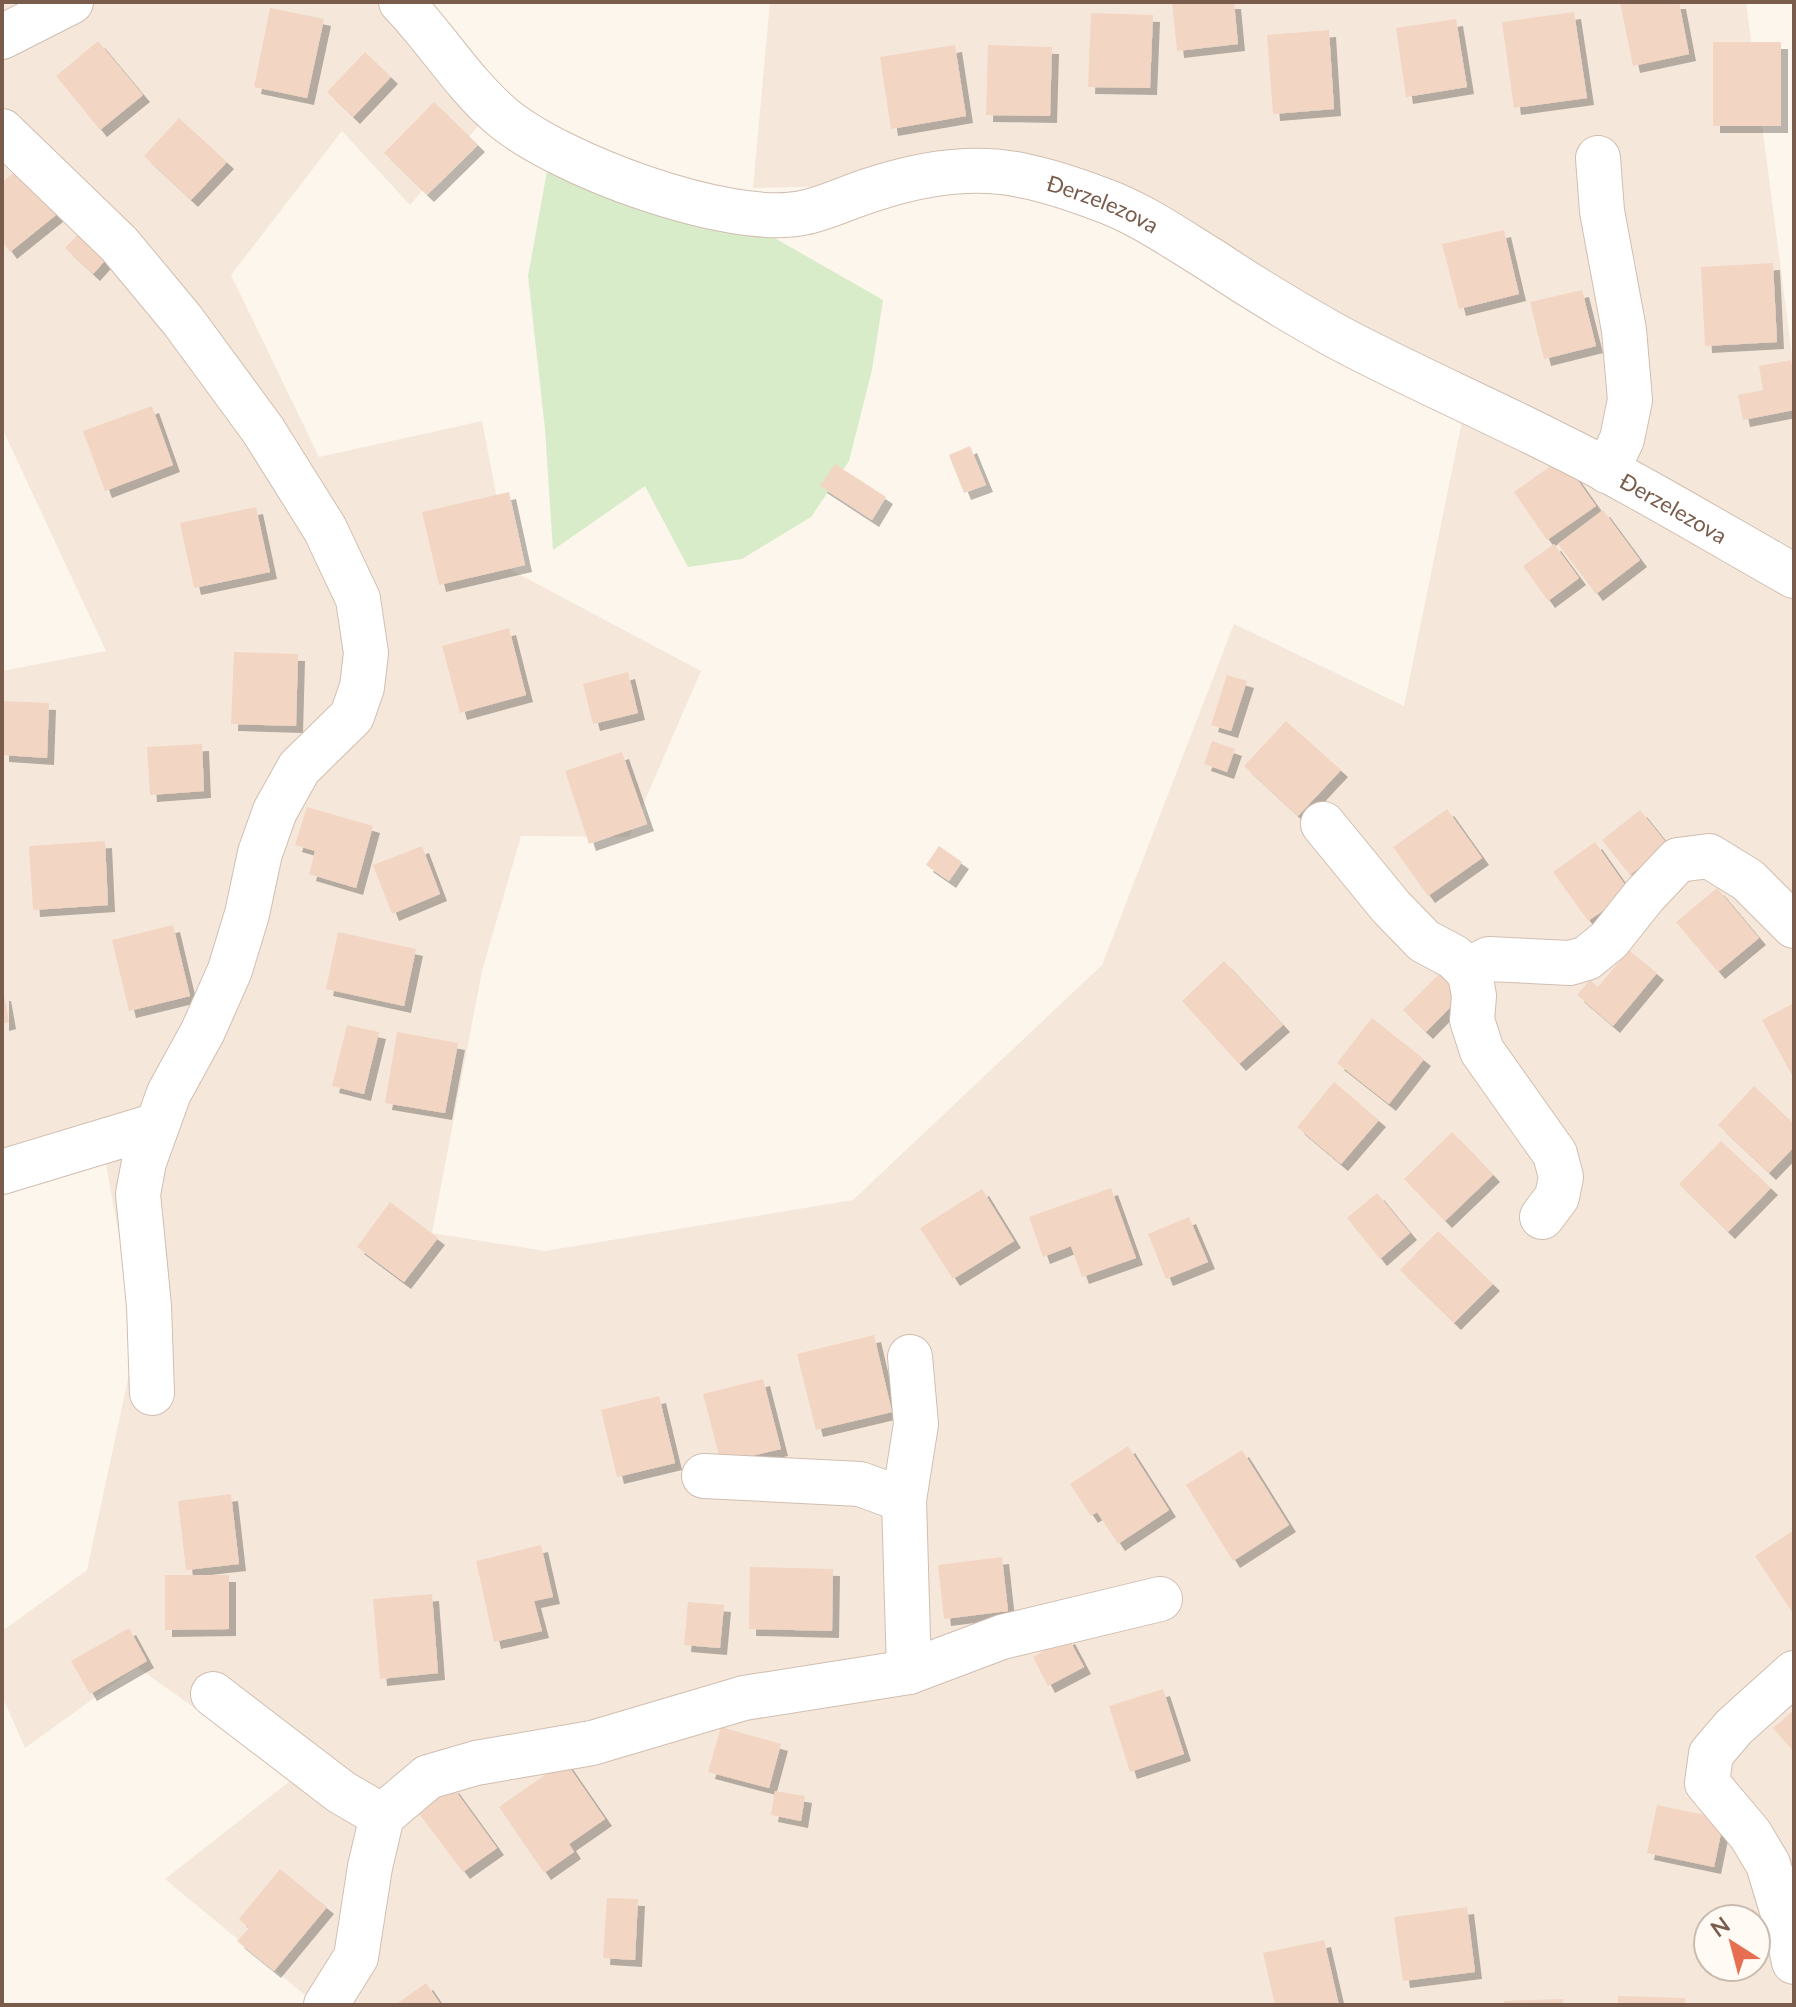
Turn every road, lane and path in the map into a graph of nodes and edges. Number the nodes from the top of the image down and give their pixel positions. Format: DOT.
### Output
graph roads {
  1 [pos="71,2"];
  2 [pos="401,2"];
  3 [pos="2,37"];
  4 [pos="2,131"];
  5 [pos="1598,158"];
  6 [pos="1607,471"];
  7 [pos="1794,576"];
  8 [pos="1323,824"];
  9 [pos="1794,926"];
  10 [pos="1467,970"];
  11 [pos="157,1125"];
  12 [pos="2,1172"];
  13 [pos="1542,1217"];
  14 [pos="910,1357"];
  15 [pos="152,1393"];
  16 [pos="704,1476"];
  17 [pos="904,1500"];
  18 [pos="1160,1599"];
  19 [pos="909,1672"];
  20 [pos="1794,1673"];
  21 [pos="213,1694"];
  22 [pos="382,1816"];
  23 [pos="1794,1962"];
  24 [pos="326,2005"];
  1 -- 3 [label="street"];
  2 -- 6 [label="street, Đerzelezova"];
  4 -- 11 [label="street"];
  5 -- 6 [label="street"];
  6 -- 7 [label="street, Đerzelezova"];
  8 -- 10 [label="street"];
  9 -- 10 [label="street"];
  10 -- 13 [label="street"];
  11 -- 12 [label="street"];
  11 -- 15 [label="street"];
  14 -- 17 [label="street"];
  16 -- 17 [label="street"];
  17 -- 19 [label="street"];
  18 -- 19 [label="street"];
  19 -- 22 [label="street"];
  20 -- 23 [label="street"];
  21 -- 22 [label="street"];
  22 -- 24 [label="street"];
}
